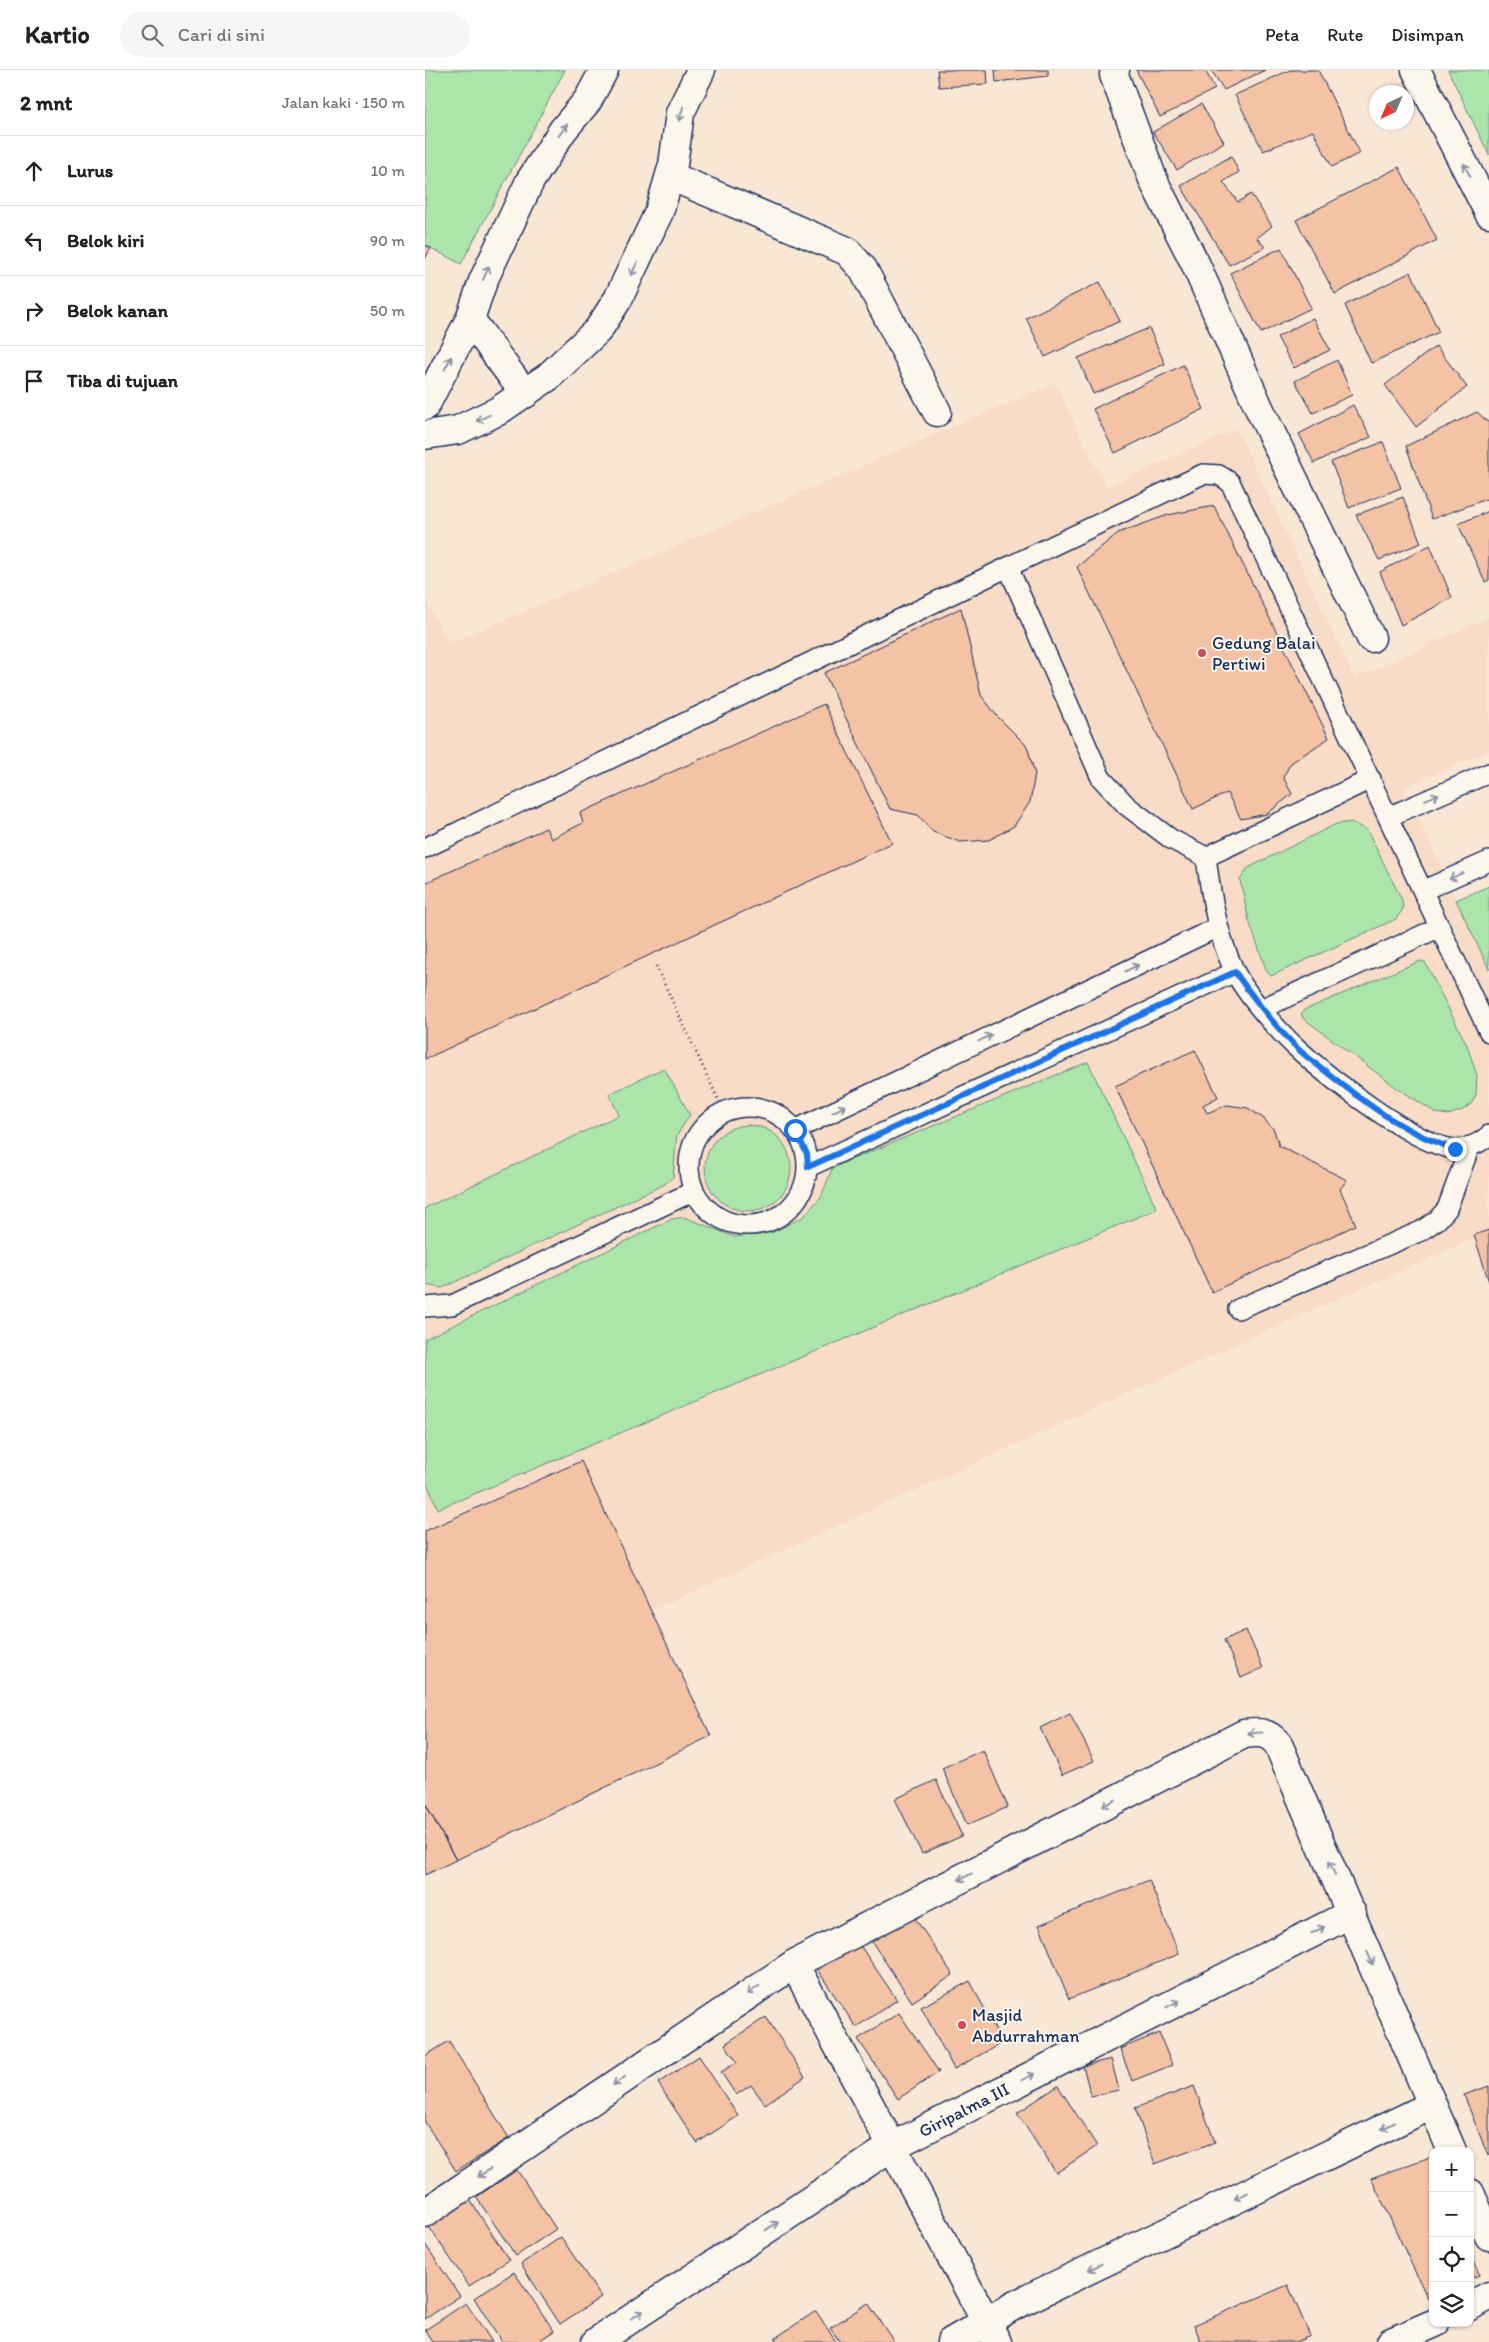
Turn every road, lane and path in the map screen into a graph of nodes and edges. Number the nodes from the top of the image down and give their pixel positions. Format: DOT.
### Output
graph roads {
  1 [pos="604,70"];
  2 [pos="701,70"];
  3 [pos="1115,70"];
  4 [pos="1416,70"];
  5 [pos="669,176"];
  6 [pos="1489,213"];
  7 [pos="471,319"];
  8 [pos="525,394"];
  9 [pos="425,406"];
  10 [pos="937,412"];
  11 [pos="425,435"];
  12 [pos="1008,567"];
  13 [pos="1371,638"];
  14 [pos="1489,773"];
  15 [pos="1371,779"];
  16 [pos="1388,817"];
  17 [pos="425,848"];
  18 [pos="1206,857"];
  19 [pos="1489,861"];
  20 [pos="1424,890"];
  21 [pos="1218,926"];
  22 [pos="1440,927"];
  23 [pos="656,966"];
  24 [pos="1235,972"];
  25 [pos="1261,1009"];
  26 [pos="1489,1032"];
  27 [pos="724,1112"];
  28 [pos="795,1130"];
  29 [pos="1489,1134"];
  30 [pos="1470,1146"];
  31 [pos="808,1167"];
  32 [pos="694,1191"];
  33 [pos="425,1307"];
  34 [pos="1238,1309"];
  35 [pos="1352,1913"];
  36 [pos="794,1964"];
  37 [pos="1432,2105"];
  38 [pos="891,2147"];
  39 [pos="1450,2147"];
  40 [pos="1474,2202"];
  41 [pos="425,2213"];
  42 [pos="1489,2236"];
  43 [pos="1489,2296"];
  44 [pos="1474,2304"];
  45 [pos="1429,2326"];
  46 [pos="992,2332"];
  47 [pos="596,2342"];
  48 [pos="951,2342"];
  49 [pos="1391,2342"];
  7 -- 1 [label="street, one-way"];
  2 -- 5 [label="street, one-way"];
  3 -- 13 [label="street"];
  6 -- 4 [label="street, one-way"];
  5 -- 8 [label="street, one-way"];
  5 -- 10 [label="street"];
  7 -- 8 [label="street"];
  9 -- 7 [label="street, one-way"];
  8 -- 11 [label="street, one-way"];
  12 -- 15 [label="lane"];
  12 -- 17 [label="lane"];
  12 -- 18 [label="lane"];
  16 -- 14 [label="lane, one-way"];
  15 -- 16 [label="lane"];
  15 -- 18 [label="lane"];
  16 -- 20 [label="lane"];
  18 -- 21 [label="lane"];
  19 -- 20 [label="lane, one-way"];
  20 -- 22 [label="lane"];
  21 -- 24 [label="lane"];
  28 -- 21 [label="lane, one-way"];
  22 -- 25 [label="lane"];
  22 -- 26 [label="lane"];
  23 -- 27 [label="path"];
  24 -- 25 [label="lane"];
  24 -- 31 [label="lane"];
  25 -- 30 [label="lane"];
  27 -- 28 [label="lane"];
  27 -- 32 [label="lane"];
  28 -- 31 [label="lane"];
  29 -- 30 [label="lane"];
  30 -- 34 [label="lane"];
  31 -- 32 [label="lane"];
  32 -- 33 [label="lane"];
  35 -- 36 [label="street, one-way"];
  35 -- 37 [label="street, one-way"];
  38 -- 35 [label="street, Giripalma III, one-way"];
  36 -- 38 [label="street"];
  36 -- 41 [label="street, one-way"];
  37 -- 39 [label="street"];
  37 -- 46 [label="street, one-way"];
  38 -- 46 [label="street"];
  47 -- 38 [label="street, Giripalma III, one-way"];
  40 -- 42 [label="street"];
  43 -- 44 [label="street"];
  45 -- 49 [label="street"];
  46 -- 48 [label="street"];
}
